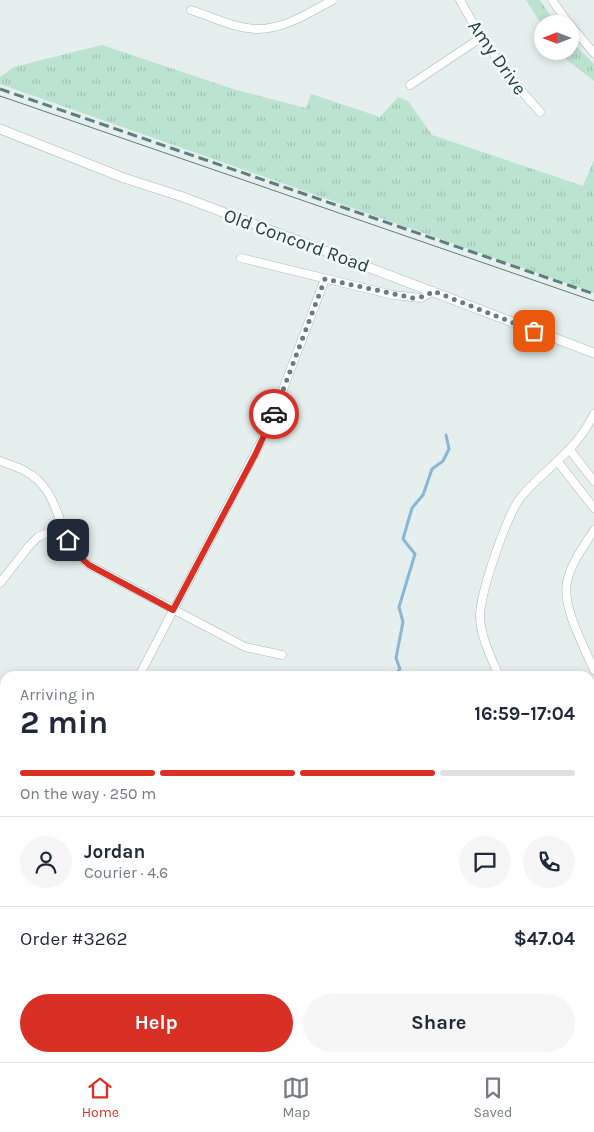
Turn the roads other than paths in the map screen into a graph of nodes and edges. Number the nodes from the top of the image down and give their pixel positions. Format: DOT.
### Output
graph roads {
  1 [pos="333,0"];
  2 [pos="460,0"];
  3 [pos="552,0"];
  4 [pos="191,10"];
  5 [pos="563,15"];
  6 [pos="579,34"];
  7 [pos="482,37"];
  8 [pos="582,38"];
  9 [pos="594,45"];
  10 [pos="594,53"];
  11 [pos="410,85"];
  12 [pos="540,112"];
  13 [pos="0,129"];
  14 [pos="242,258"];
  15 [pos="325,279"];
  16 [pos="433,291"];
  17 [pos="594,353"];
  18 [pos="594,414"];
  19 [pos="570,450"];
  20 [pos="0,461"];
  21 [pos="558,462"];
  22 [pos="594,481"];
  23 [pos="594,508"];
  24 [pos="63,526"];
  25 [pos="594,530"];
  26 [pos="0,583"];
  27 [pos="173,610"];
  28 [pos="282,655"];
  29 [pos="594,670"];
  30 [pos="142,671"];
  31 [pos="497,671"];
  1 -- 4 [label="street"];
  2 -- 7 [label="street, Amy Drive"];
  3 -- 5 [label="street"];
  6 -- 8 [label="street"];
  7 -- 11 [label="street"];
  7 -- 12 [label="street, Amy Drive"];
  8 -- 9 [label="street"];
  8 -- 10 [label="street"];
  13 -- 16 [label="street, Old Concord Road"];
  14 -- 15 [label="street"];
  15 -- 16 [label="street"];
  15 -- 27 [label="street"];
  16 -- 17 [label="street, Old Concord Road"];
  18 -- 19 [label="street"];
  19 -- 21 [label="street"];
  19 -- 22 [label="street"];
  20 -- 24 [label="street"];
  21 -- 23 [label="street"];
  21 -- 31 [label="street"];
  24 -- 26 [label="street"];
  24 -- 27 [label="street"];
  25 -- 29 [label="street"];
  27 -- 28 [label="street"];
  27 -- 30 [label="street"];
}
